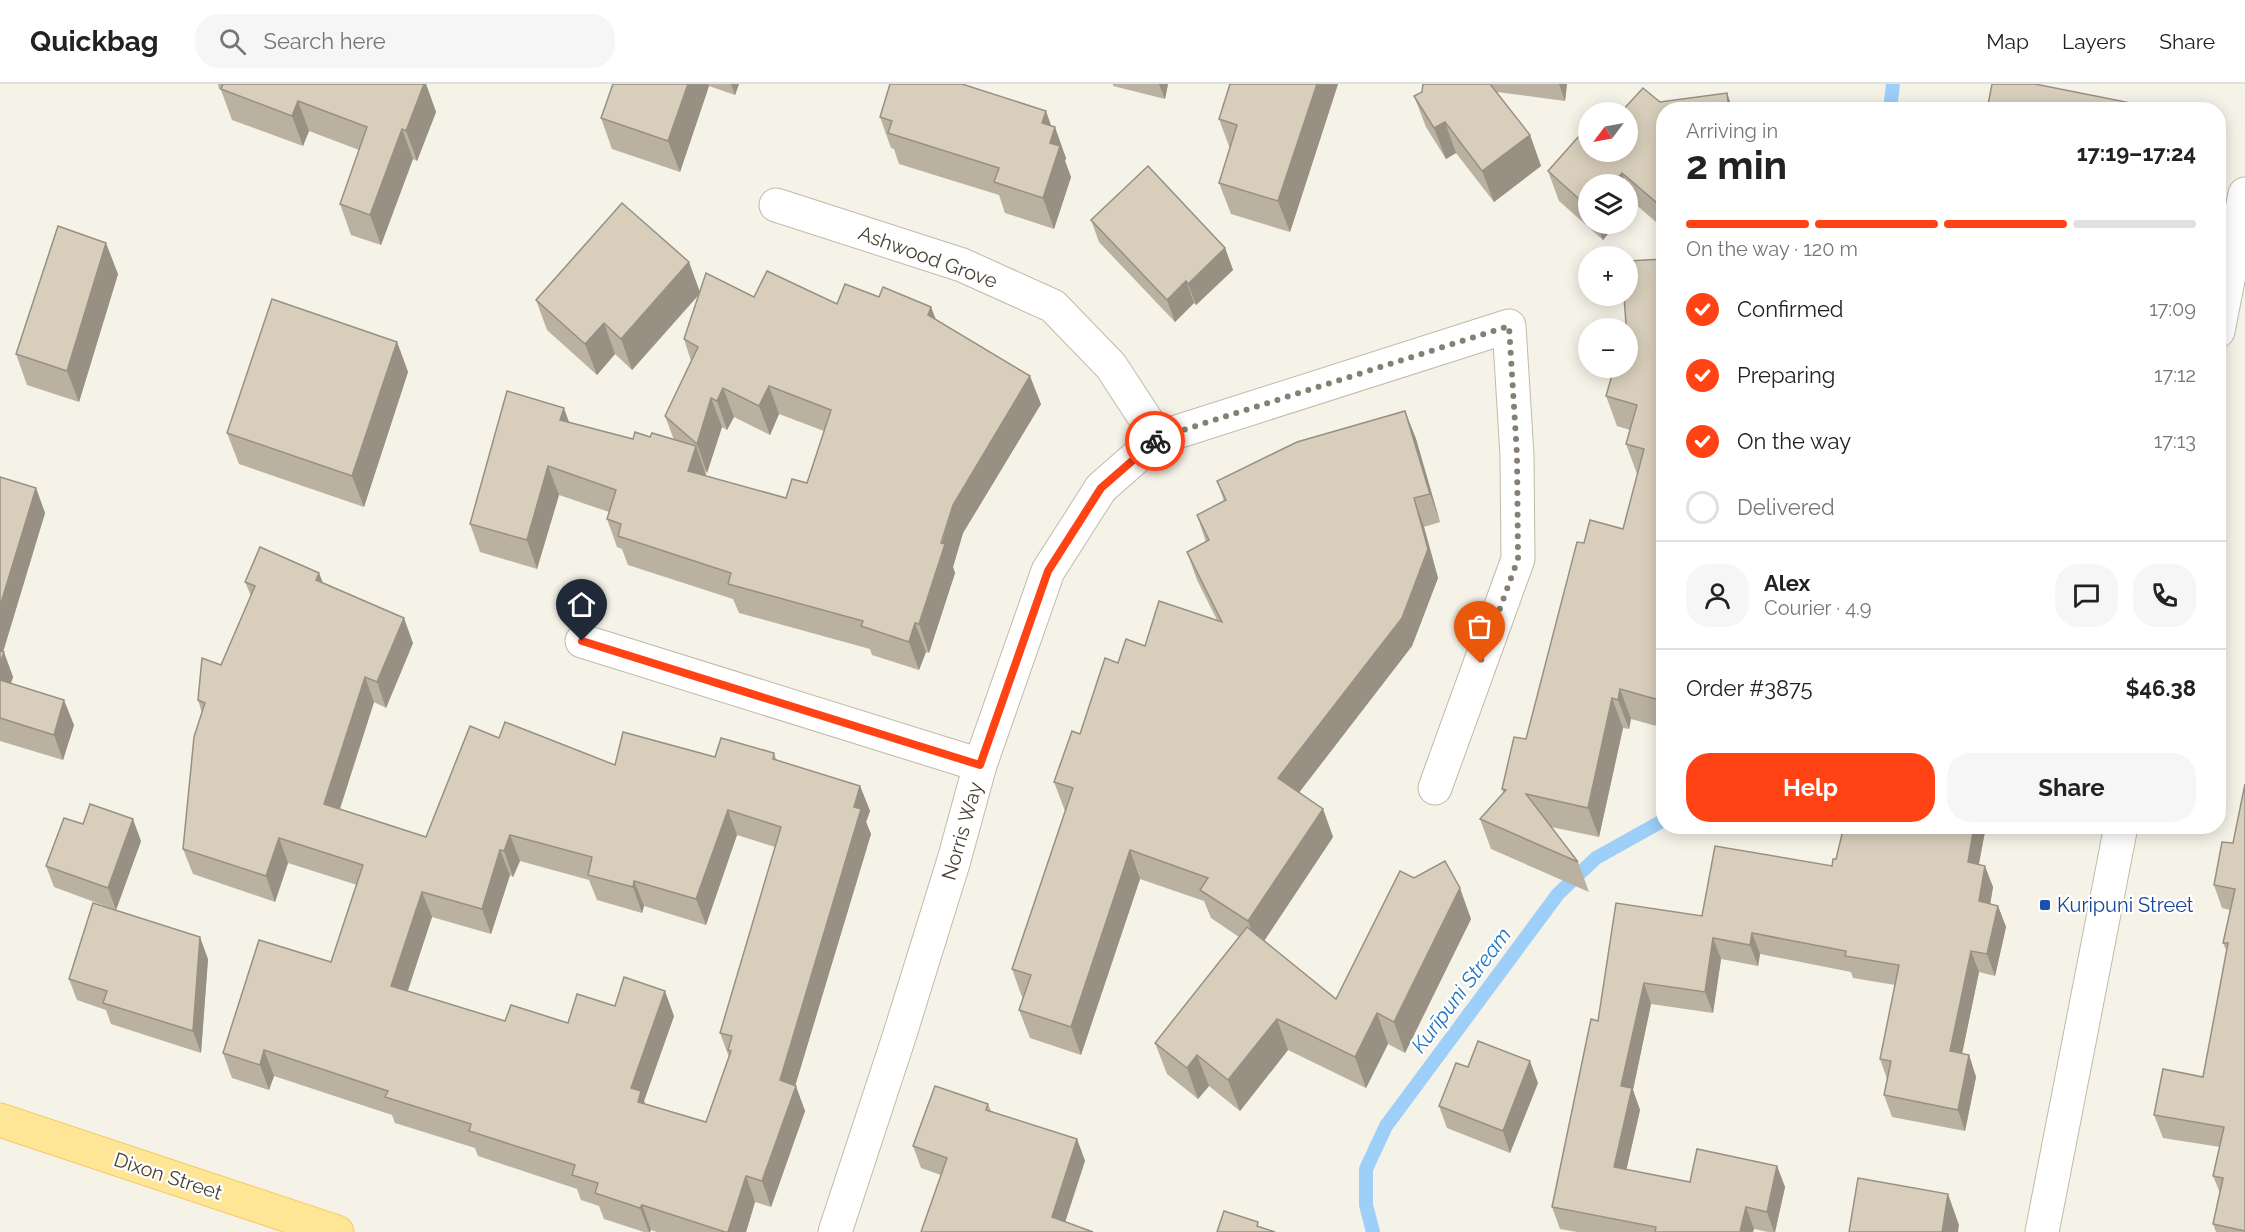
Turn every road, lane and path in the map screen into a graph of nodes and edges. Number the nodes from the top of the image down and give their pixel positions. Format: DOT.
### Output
graph roads {
  1 [pos="2245,194"];
  2 [pos="776,205"];
  3 [pos="2226,290"];
  4 [pos="1158,438"];
  5 [pos="582,641"];
  6 [pos="980,765"];
  7 [pos="1436,788"];
  8 [pos="2119,834"];
  9 [pos="0,1120"];
  10 [pos="337,1232"];
  11 [pos="835,1232"];
  12 [pos="2042,1232"];
  1 -- 3 [label="street"];
  2 -- 4 [label="street, Ashwood Grove"];
  4 -- 6 [label="street, Norris Way"];
  4 -- 7 [label="street, Norris Way"];
  5 -- 6 [label="street"];
  6 -- 11 [label="street, Norris Way"];
  8 -- 12 [label="street"];
  9 -- 10 [label="main road, Dixon Street"];
}
